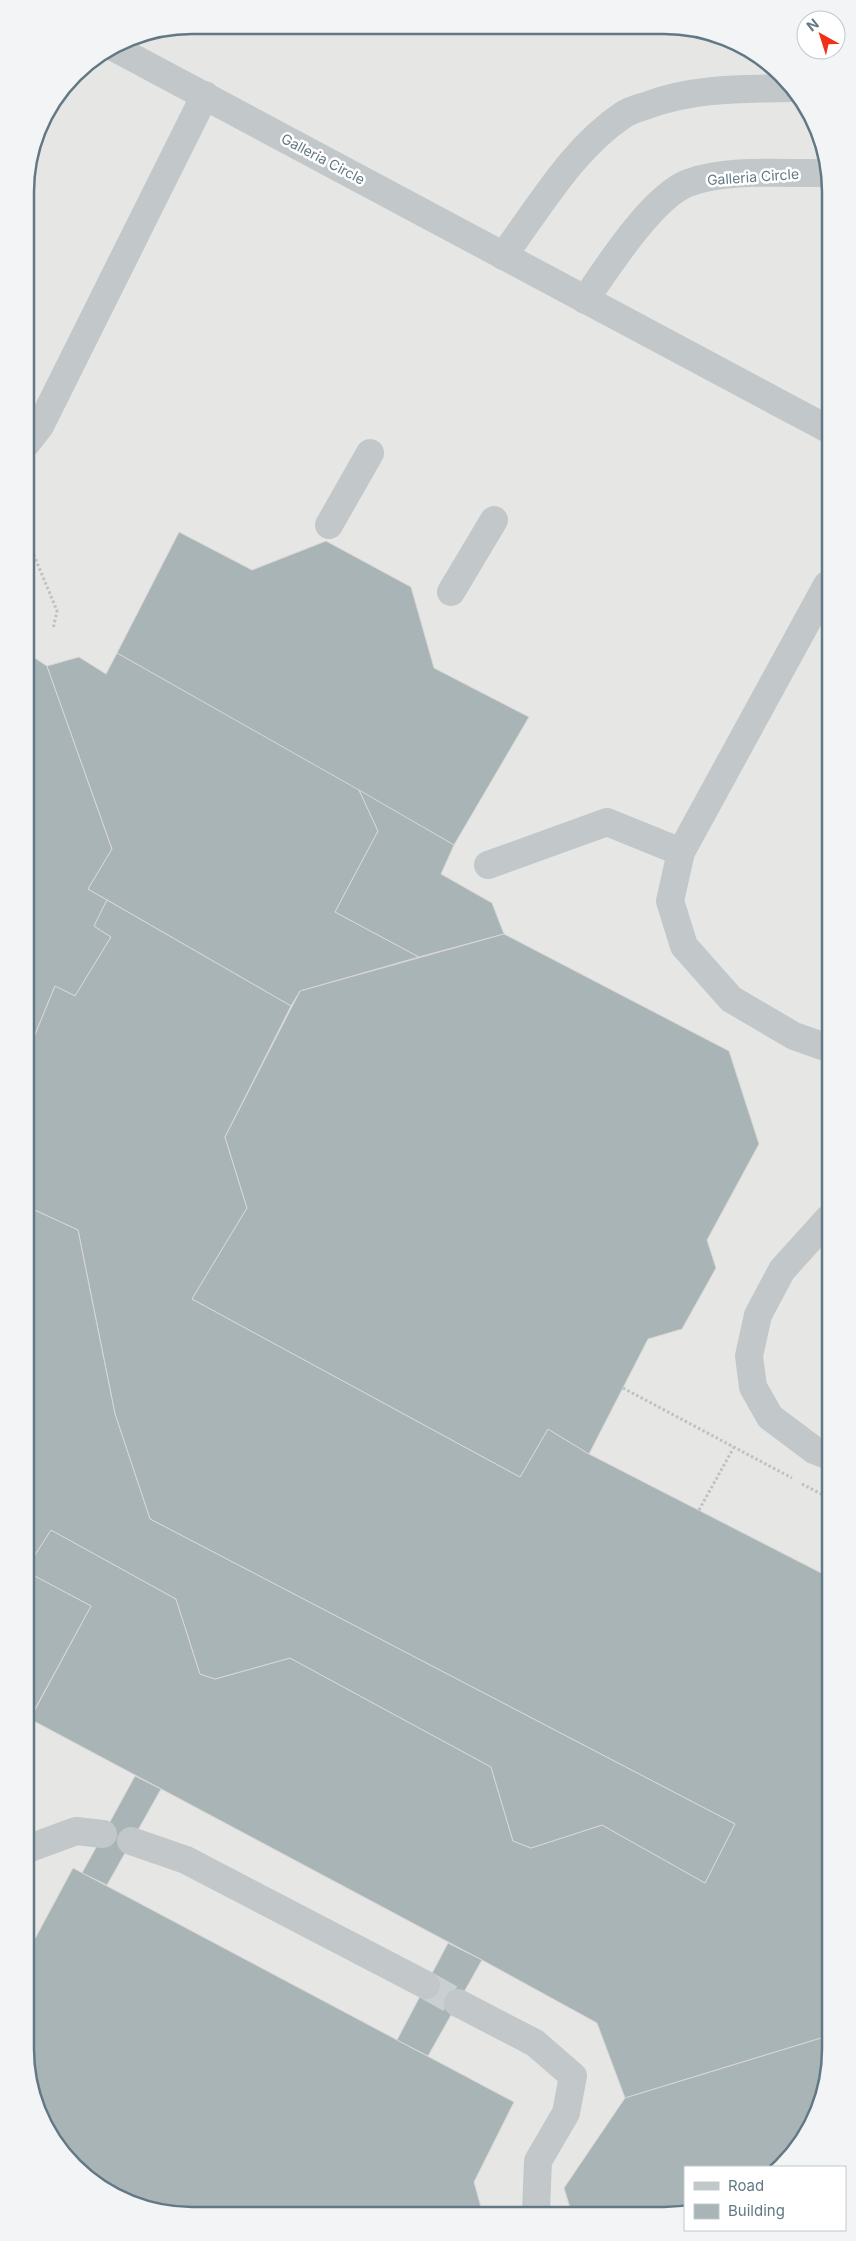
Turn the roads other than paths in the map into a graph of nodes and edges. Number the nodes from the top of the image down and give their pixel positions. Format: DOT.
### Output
graph roads {
  1 [pos="136,44"];
  2 [pos="121,51"];
  3 [pos="143,62"];
  4 [pos="784,88"];
  5 [pos="205,95"];
  6 [pos="821,173"];
  7 [pos="503,256"];
  8 [pos="585,300"];
  9 [pos="822,426"];
  10 [pos="34,434"];
  11 [pos="370,452"];
  12 [pos="494,520"];
  13 [pos="329,525"];
  14 [pos="451,592"];
  15 [pos="822,593"];
  16 [pos="681,852"];
  17 [pos="488,865"];
  18 [pos="822,1046"];
  19 [pos="822,1224"];
  20 [pos="822,1453"];
  21 [pos="103,1834"];
  22 [pos="131,1841"];
  23 [pos="34,1847"];
  24 [pos="426,1985"];
  25 [pos="458,2003"];
  26 [pos="536,2207"];
  1 -- 3 [label="street"];
  2 -- 3 [label="street, Galleria Circle"];
  3 -- 5 [label="street, Galleria Circle"];
  4 -- 7 [label="street"];
  5 -- 7 [label="street, Galleria Circle"];
  5 -- 10 [label="street"];
  6 -- 8 [label="street, Galleria Circle"];
  7 -- 8 [label="street, Galleria Circle"];
  8 -- 9 [label="street, Galleria Circle"];
  11 -- 13 [label="street"];
  12 -- 14 [label="street"];
  15 -- 16 [label="street"];
  16 -- 17 [label="street"];
  16 -- 18 [label="street"];
  19 -- 20 [label="street"];
  21 -- 23 [label="street"];
  22 -- 24 [label="street"];
  25 -- 26 [label="street"];
}
